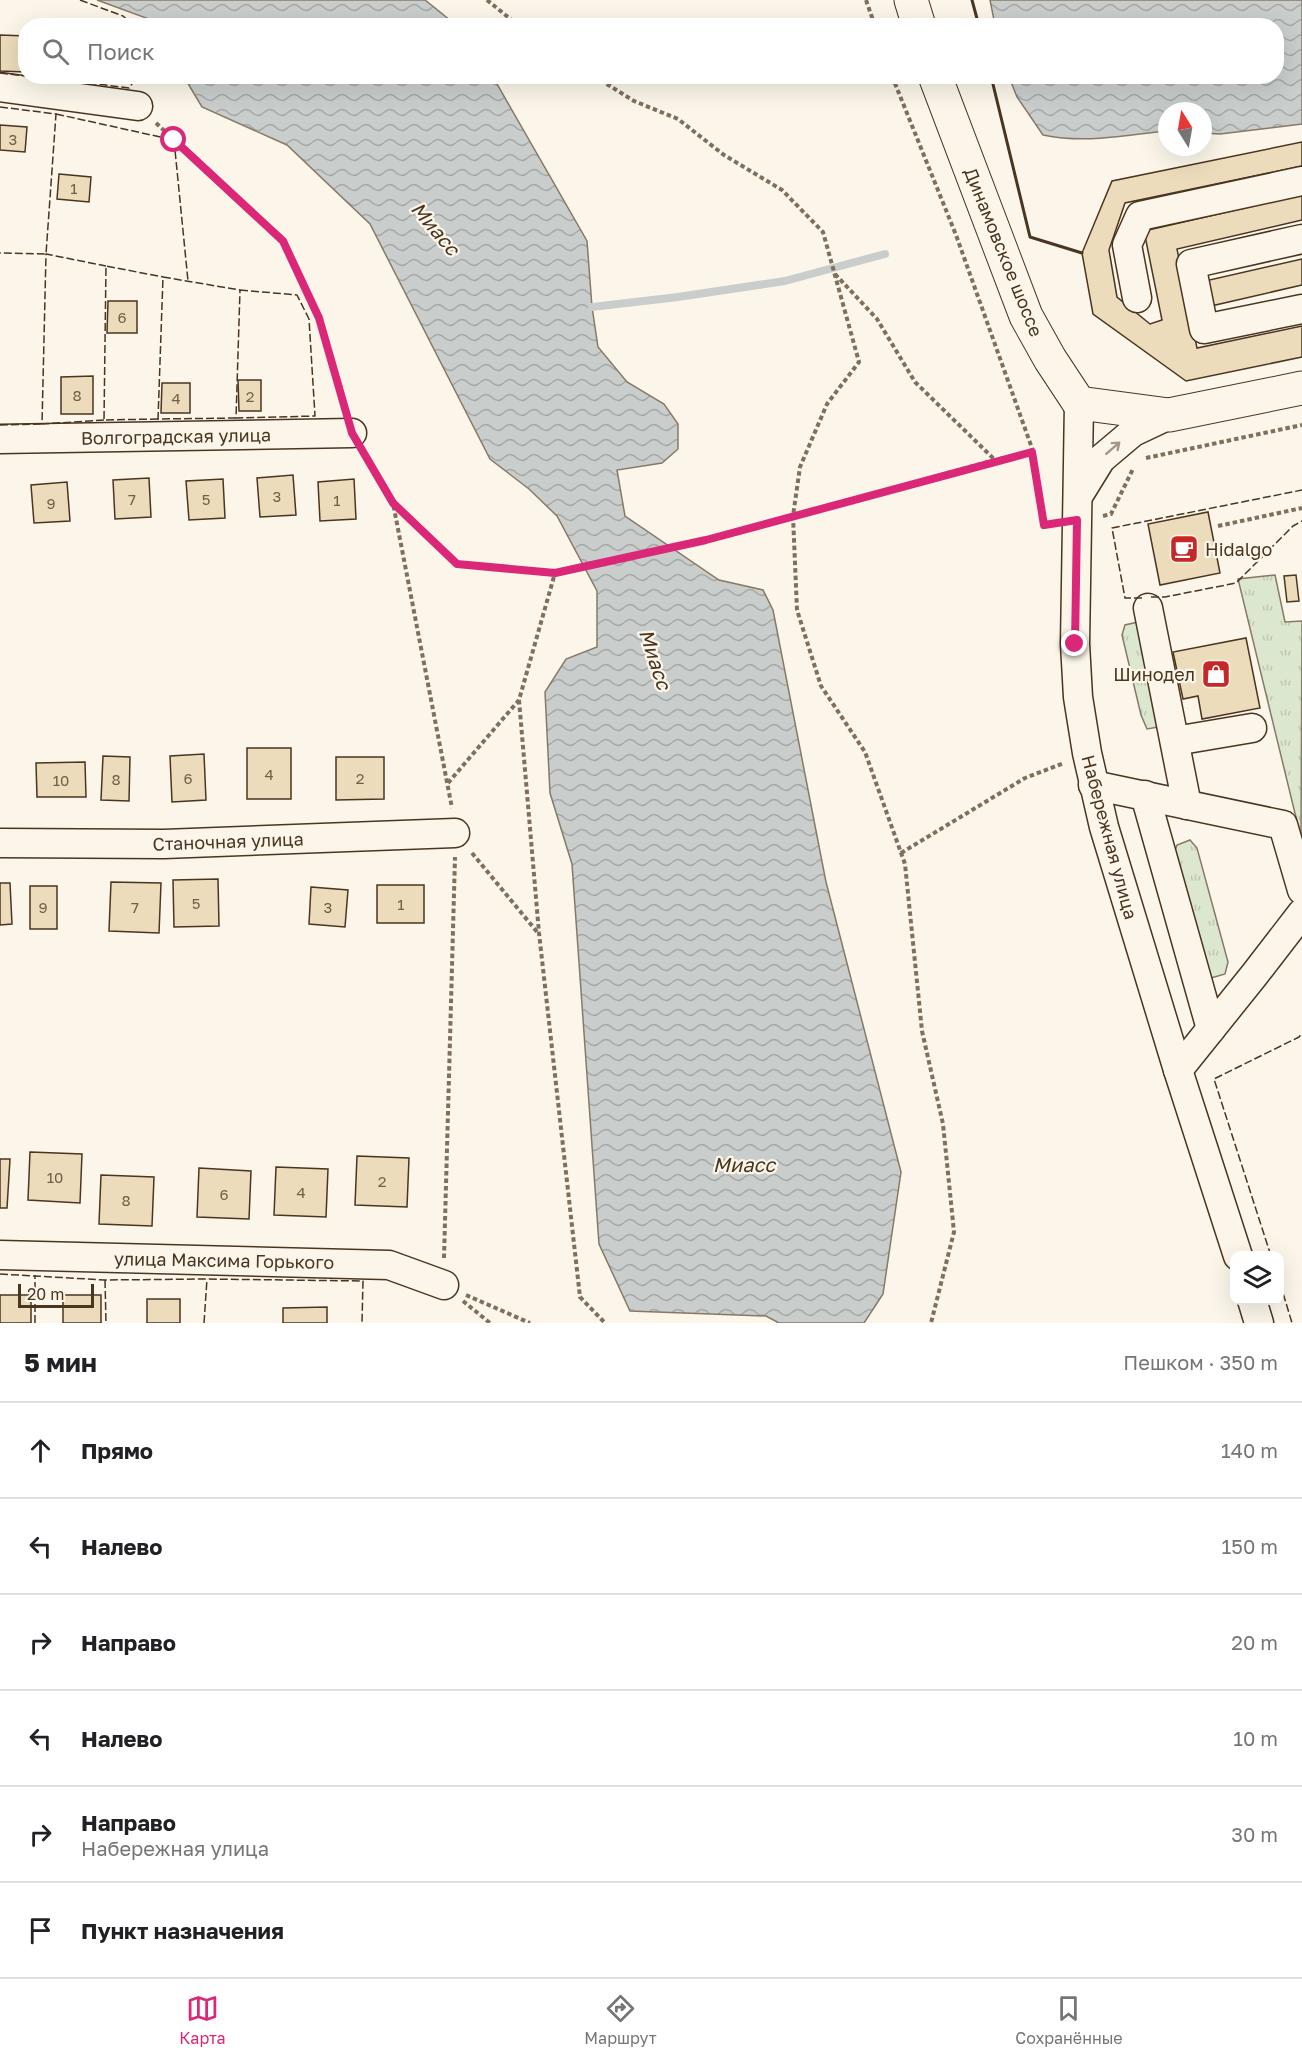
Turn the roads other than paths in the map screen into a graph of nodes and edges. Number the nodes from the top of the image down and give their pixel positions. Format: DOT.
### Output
graph roads {
  1 [pos="911,0"];
  2 [pos="917,18"];
  3 [pos="938,84"];
  4 [pos="0,87"];
  5 [pos="138,106"];
  6 [pos="1302,182"];
  7 [pos="1302,239"];
  8 [pos="1137,298"];
  9 [pos="1302,309"];
  10 [pos="1302,388"];
  11 [pos="1080,403"];
  12 [pos="1169,416"];
  13 [pos="352,433"];
  14 [pos="0,439"];
  15 [pos="1078,508"];
  16 [pos="1148,608"];
  17 [pos="1252,728"];
  18 [pos="1174,741"];
  19 [pos="1093,785"];
  20 [pos="1145,795"];
  21 [pos="1187,805"];
  22 [pos="455,833"];
  23 [pos="0,843"];
  24 [pos="1302,890"];
  25 [pos="1302,913"];
  26 [pos="1211,1029"];
  27 [pos="1178,1070"];
  28 [pos="1236,1251"];
  29 [pos="0,1255"];
  30 [pos="444,1286"];
  31 [pos="1254,1305"];
  32 [pos="1259,1323"];
  1 -- 2 [label="main road"];
  3 -- 11 [label="main road, Динамовское шоссе"];
  4 -- 5 [label="street"];
  6 -- 8 [label="street"];
  7 -- 9 [label="street"];
  10 -- 12 [label="main road"];
  11 -- 12 [label="main road"];
  11 -- 15 [label="street, Набережная улица"];
  15 -- 12 [label="street, one-way"];
  13 -- 14 [label="street, Волгоградская улица"];
  15 -- 19 [label="street, Набережная улица"];
  16 -- 18 [label="street"];
  17 -- 18 [label="street"];
  18 -- 21 [label="street"];
  19 -- 20 [label="street"];
  19 -- 27 [label="street, Набережная улица"];
  20 -- 21 [label="street"];
  20 -- 26 [label="street"];
  21 -- 24 [label="street"];
  22 -- 23 [label="street, Станочная улица"];
  25 -- 26 [label="street"];
  26 -- 27 [label="street"];
  27 -- 28 [label="street, Набережная улица"];
  29 -- 30 [label="street, улица Максима Горького"];
  31 -- 32 [label="street"];
}
